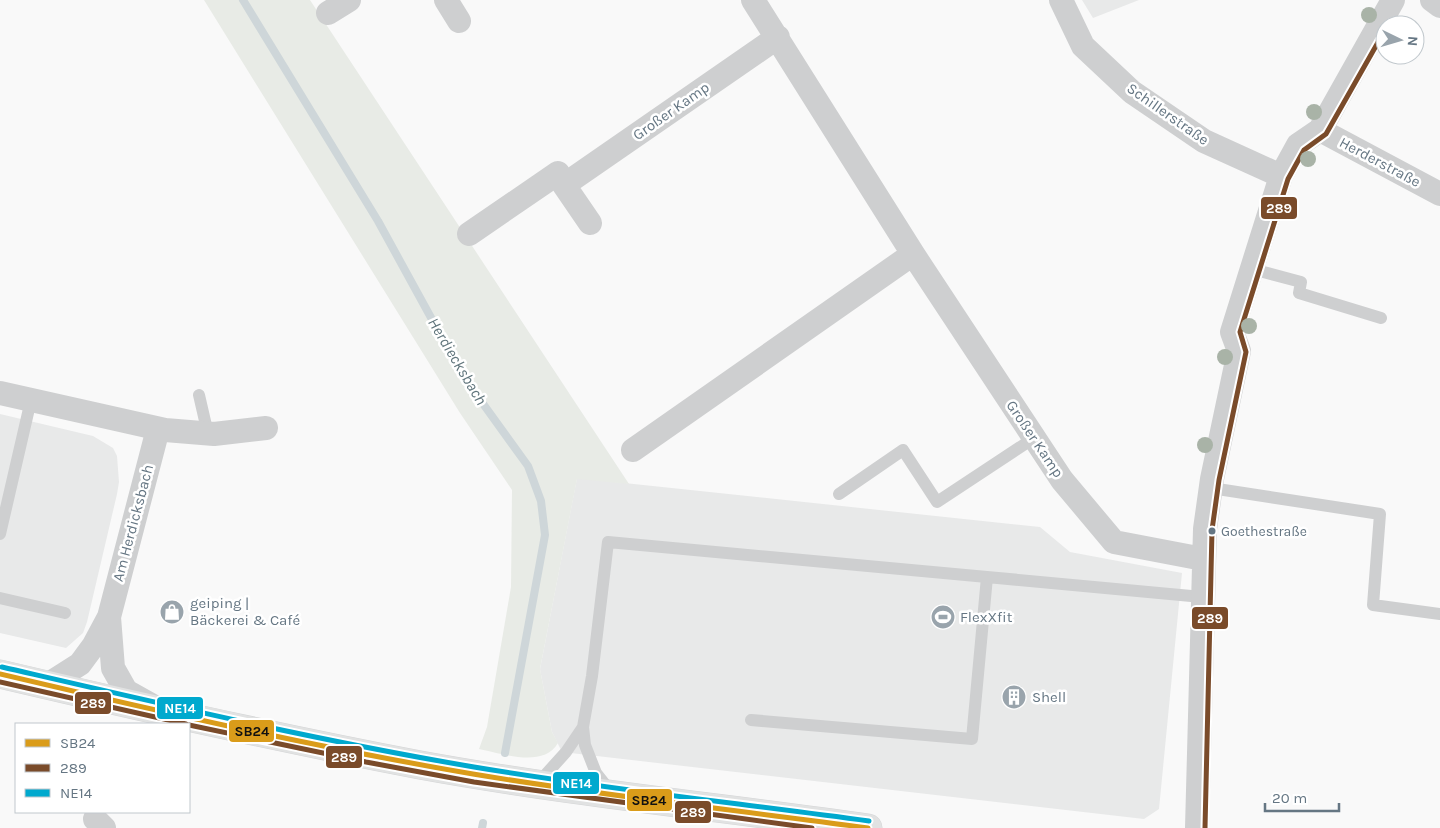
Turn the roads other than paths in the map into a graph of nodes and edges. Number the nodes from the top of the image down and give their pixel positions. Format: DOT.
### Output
graph roads {
  1 [pos="349,0"];
  2 [pos="446,0"];
  3 [pos="753,0"];
  4 [pos="1061,0"];
  5 [pos="1393,0"];
  6 [pos="1432,0"];
  7 [pos="1440,6"];
  8 [pos="328,13"];
  9 [pos="458,21"];
  10 [pos="778,37"];
  11 [pos="1320,130"];
  12 [pos="1281,176"];
  13 [pos="564,184"];
  14 [pos="1440,194"];
  15 [pos="590,223"];
  16 [pos="468,234"];
  17 [pos="913,254"];
  18 [pos="1252,269"];
  19 [pos="1382,318"];
  20 [pos="0,393"];
  21 [pos="199,395"];
  22 [pos="31,400"];
  23 [pos="266,428"];
  24 [pos="158,429"];
  25 [pos="208,434"];
  26 [pos="1034,438"];
  27 [pos="633,450"];
  28 [pos="1211,488"];
  29 [pos="839,494"];
  30 [pos="0,534"];
  31 [pos="1203,559"];
  32 [pos="987,577"];
  33 [pos="1202,597"];
  34 [pos="0,598"];
  35 [pos="65,613"];
  36 [pos="1440,614"];
  37 [pos="109,617"];
  38 [pos="0,674"];
  39 [pos="47,685"];
  40 [pos="166,713"];
  41 [pos="751,720"];
  42 [pos="582,727"];
  43 [pos="538,783"];
  44 [pos="613,794"];
  45 [pos="868,828"];
  46 [pos="1197,828"];
  1 -- 8 [label="street"];
  2 -- 9 [label="street"];
  3 -- 10 [label="street, Großer Kamp"];
  4 -- 12 [label="street, Schillerstraße"];
  5 -- 11 [label="street"];
  6 -- 7 [label="street"];
  10 -- 13 [label="street, Großer Kamp"];
  10 -- 17 [label="street, Großer Kamp"];
  11 -- 12 [label="street"];
  11 -- 14 [label="street, Herderstraße"];
  12 -- 18 [label="street"];
  13 -- 15 [label="street"];
  13 -- 16 [label="street"];
  17 -- 26 [label="street, Großer Kamp"];
  17 -- 27 [label="street"];
  18 -- 19 [label="lane"];
  18 -- 28 [label="street"];
  20 -- 22 [label="street"];
  21 -- 25 [label="lane"];
  22 -- 24 [label="street"];
  22 -- 30 [label="lane"];
  23 -- 25 [label="street"];
  24 -- 25 [label="street"];
  24 -- 37 [label="street, Am Herdicksbach"];
  26 -- 29 [label="lane"];
  26 -- 31 [label="street, Großer Kamp"];
  28 -- 31 [label="street"];
  28 -- 36 [label="lane"];
  31 -- 33 [label="street"];
  32 -- 33 [label="lane"];
  32 -- 41 [label="lane"];
  32 -- 42 [label="lane"];
  33 -- 46 [label="street"];
  34 -- 35 [label="lane"];
  37 -- 39 [label="street, Am Herdicksbach"];
  37 -- 40 [label="street, Am Herdicksbach"];
  38 -- 39 [label="main road"];
  39 -- 40 [label="main road"];
  40 -- 43 [label="main road"];
  42 -- 43 [label="lane"];
  42 -- 44 [label="lane"];
  43 -- 44 [label="main road"];
  44 -- 45 [label="main road"];
}
